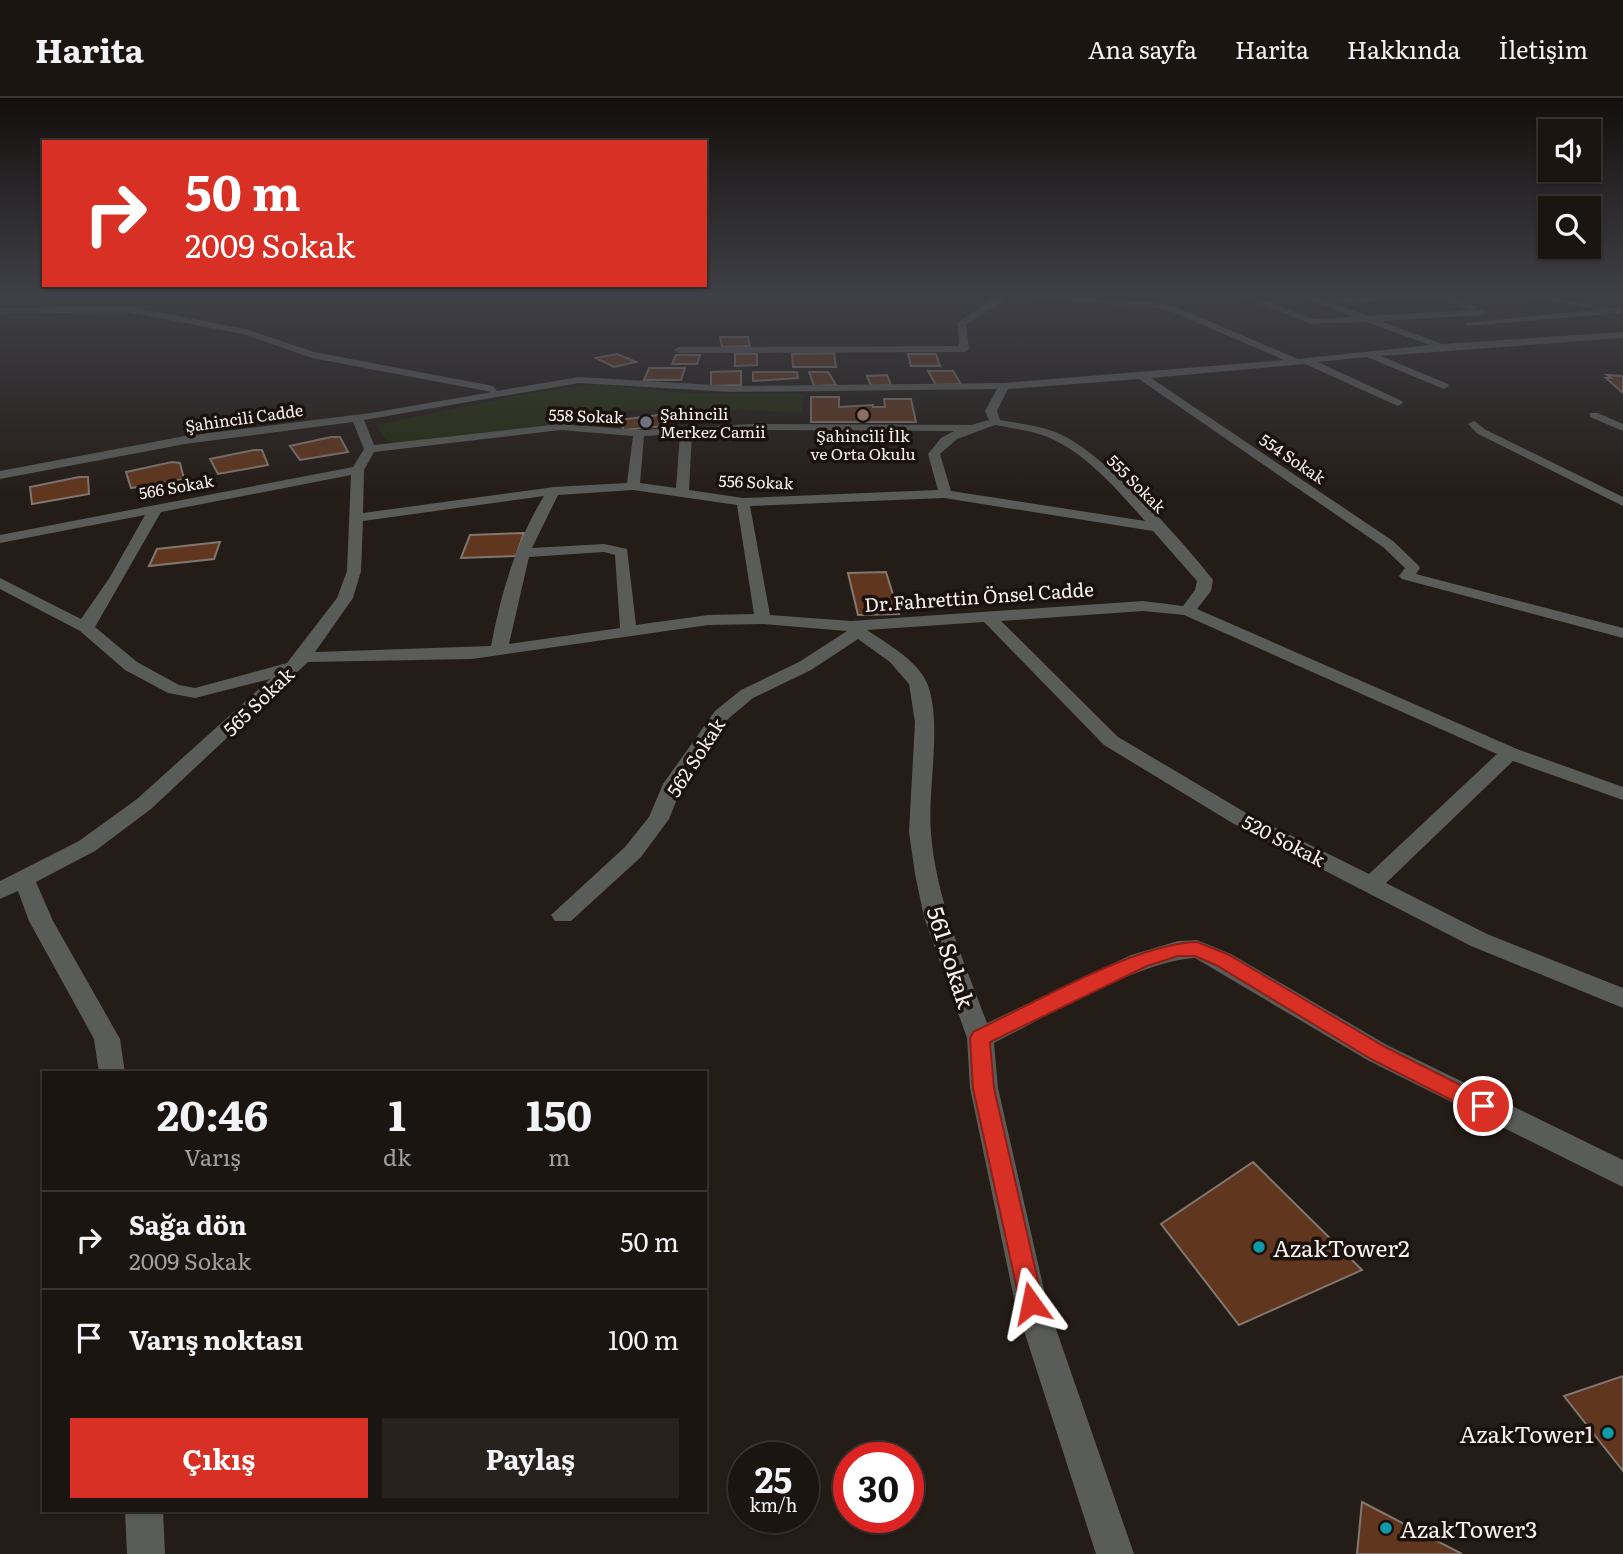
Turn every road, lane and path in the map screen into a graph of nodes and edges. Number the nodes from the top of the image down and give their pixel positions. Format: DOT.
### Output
graph roads {
  1 [pos="354,363"];
  2 [pos="1281,363"];
  3 [pos="1306,363"];
  4 [pos="1387,363"];
  5 [pos="1141,376"];
  6 [pos="1004,386"];
  7 [pos="1444,386"];
  8 [pos="502,391"];
  9 [pos="1398,403"];
  10 [pos="1594,415"];
  11 [pos="357,418"];
  12 [pos="995,422"];
  13 [pos="1474,424"];
  14 [pos="970,428"];
  15 [pos="1623,428"];
  16 [pos="686,432"];
  17 [pos="639,433"];
  18 [pos="370,449"];
  19 [pos="358,470"];
  20 [pos="0,475"];
  21 [pos="633,486"];
  22 [pos="554,491"];
  23 [pos="682,493"];
  24 [pos="944,494"];
  25 [pos="743,502"];
  26 [pos="1623,502"];
  27 [pos="159,506"];
  28 [pos="355,519"];
  29 [pos="1156,527"];
  30 [pos="0,539"];
  31 [pos="524,553"];
  32 [pos="0,583"];
  33 [pos="1187,611"];
  34 [pos="988,617"];
  35 [pos="763,619"];
  36 [pos="86,628"];
  37 [pos="628,629"];
  38 [pos="854,629"];
  39 [pos="1623,634"];
  40 [pos="499,651"];
  41 [pos="297,662"];
  42 [pos="1510,753"];
  43 [pos="1623,794"];
  44 [pos="25,881"];
  45 [pos="1371,885"];
  46 [pos="0,891"];
  47 [pos="562,915"];
  48 [pos="1623,998"];
  49 [pos="980,1038"];
  50 [pos="112,1071"];
  51 [pos="1623,1174"];
  52 [pos="144,1512"];
  53 [pos="146,1554"];
  54 [pos="1115,1554"];
  1 -- 8 [label="street"];
  2 -- 5 [label="street, Şahincili Cadde"];
  3 -- 9 [label="street"];
  4 -- 7 [label="street"];
  5 -- 6 [label="street, Şahincili Cadde"];
  5 -- 39 [label="street, 554 Sokak"];
  6 -- 8 [label="street, Şahincili Cadde"];
  6 -- 12 [label="street"];
  8 -- 11 [label="street, Şahincili Cadde"];
  10 -- 15 [label="street"];
  11 -- 18 [label="street"];
  11 -- 20 [label="street, Şahincili Cadde"];
  12 -- 14 [label="street"];
  12 -- 29 [label="street, 555 Sokak"];
  13 -- 26 [label="street"];
  14 -- 16 [label="street, 558 Sokak"];
  14 -- 24 [label="street"];
  16 -- 17 [label="street, 558 Sokak"];
  16 -- 23 [label="street"];
  17 -- 18 [label="street, 558 Sokak"];
  17 -- 21 [label="street"];
  18 -- 19 [label="street, 565 Sokak"];
  19 -- 27 [label="street, 566 Sokak"];
  19 -- 28 [label="street, 565 Sokak"];
  21 -- 22 [label="street, 556 Sokak"];
  21 -- 23 [label="street, 556 Sokak"];
  22 -- 28 [label="street, 556 Sokak"];
  22 -- 31 [label="street"];
  23 -- 25 [label="street, 556 Sokak"];
  24 -- 25 [label="street, 556 Sokak"];
  24 -- 29 [label="street, 556 Sokak"];
  25 -- 35 [label="street"];
  27 -- 30 [label="street, 566 Sokak"];
  27 -- 36 [label="street"];
  28 -- 41 [label="street, 565 Sokak"];
  29 -- 33 [label="street, 555 Sokak"];
  31 -- 37 [label="street"];
  31 -- 40 [label="street"];
  32 -- 36 [label="street, Dr.Fahrettin Önsel Cadde"];
  33 -- 34 [label="street, Dr.Fahrettin Önsel Cadde"];
  33 -- 42 [label="street, Dr.Fahrettin Önsel Cadde"];
  34 -- 38 [label="street, Dr.Fahrettin Önsel Cadde"];
  34 -- 45 [label="street, 520 Sokak"];
  35 -- 37 [label="street, Dr.Fahrettin Önsel Cadde"];
  35 -- 38 [label="street, Dr.Fahrettin Önsel Cadde"];
  36 -- 41 [label="street, Dr.Fahrettin Önsel Cadde"];
  37 -- 40 [label="street, Dr.Fahrettin Önsel Cadde"];
  38 -- 47 [label="street, 562 Sokak"];
  38 -- 49 [label="street, 561 Sokak"];
  40 -- 41 [label="street, Dr.Fahrettin Önsel Cadde"];
  41 -- 44 [label="street, 565 Sokak"];
  42 -- 43 [label="street, Dr.Fahrettin Önsel Cadde"];
  42 -- 45 [label="street"];
  44 -- 46 [label="street, 565 Sokak"];
  44 -- 50 [label="street"];
  45 -- 48 [label="street, 520 Sokak"];
  49 -- 51 [label="street"];
  49 -- 54 [label="street, 561 Sokak"];
  52 -- 53 [label="street"];
}
